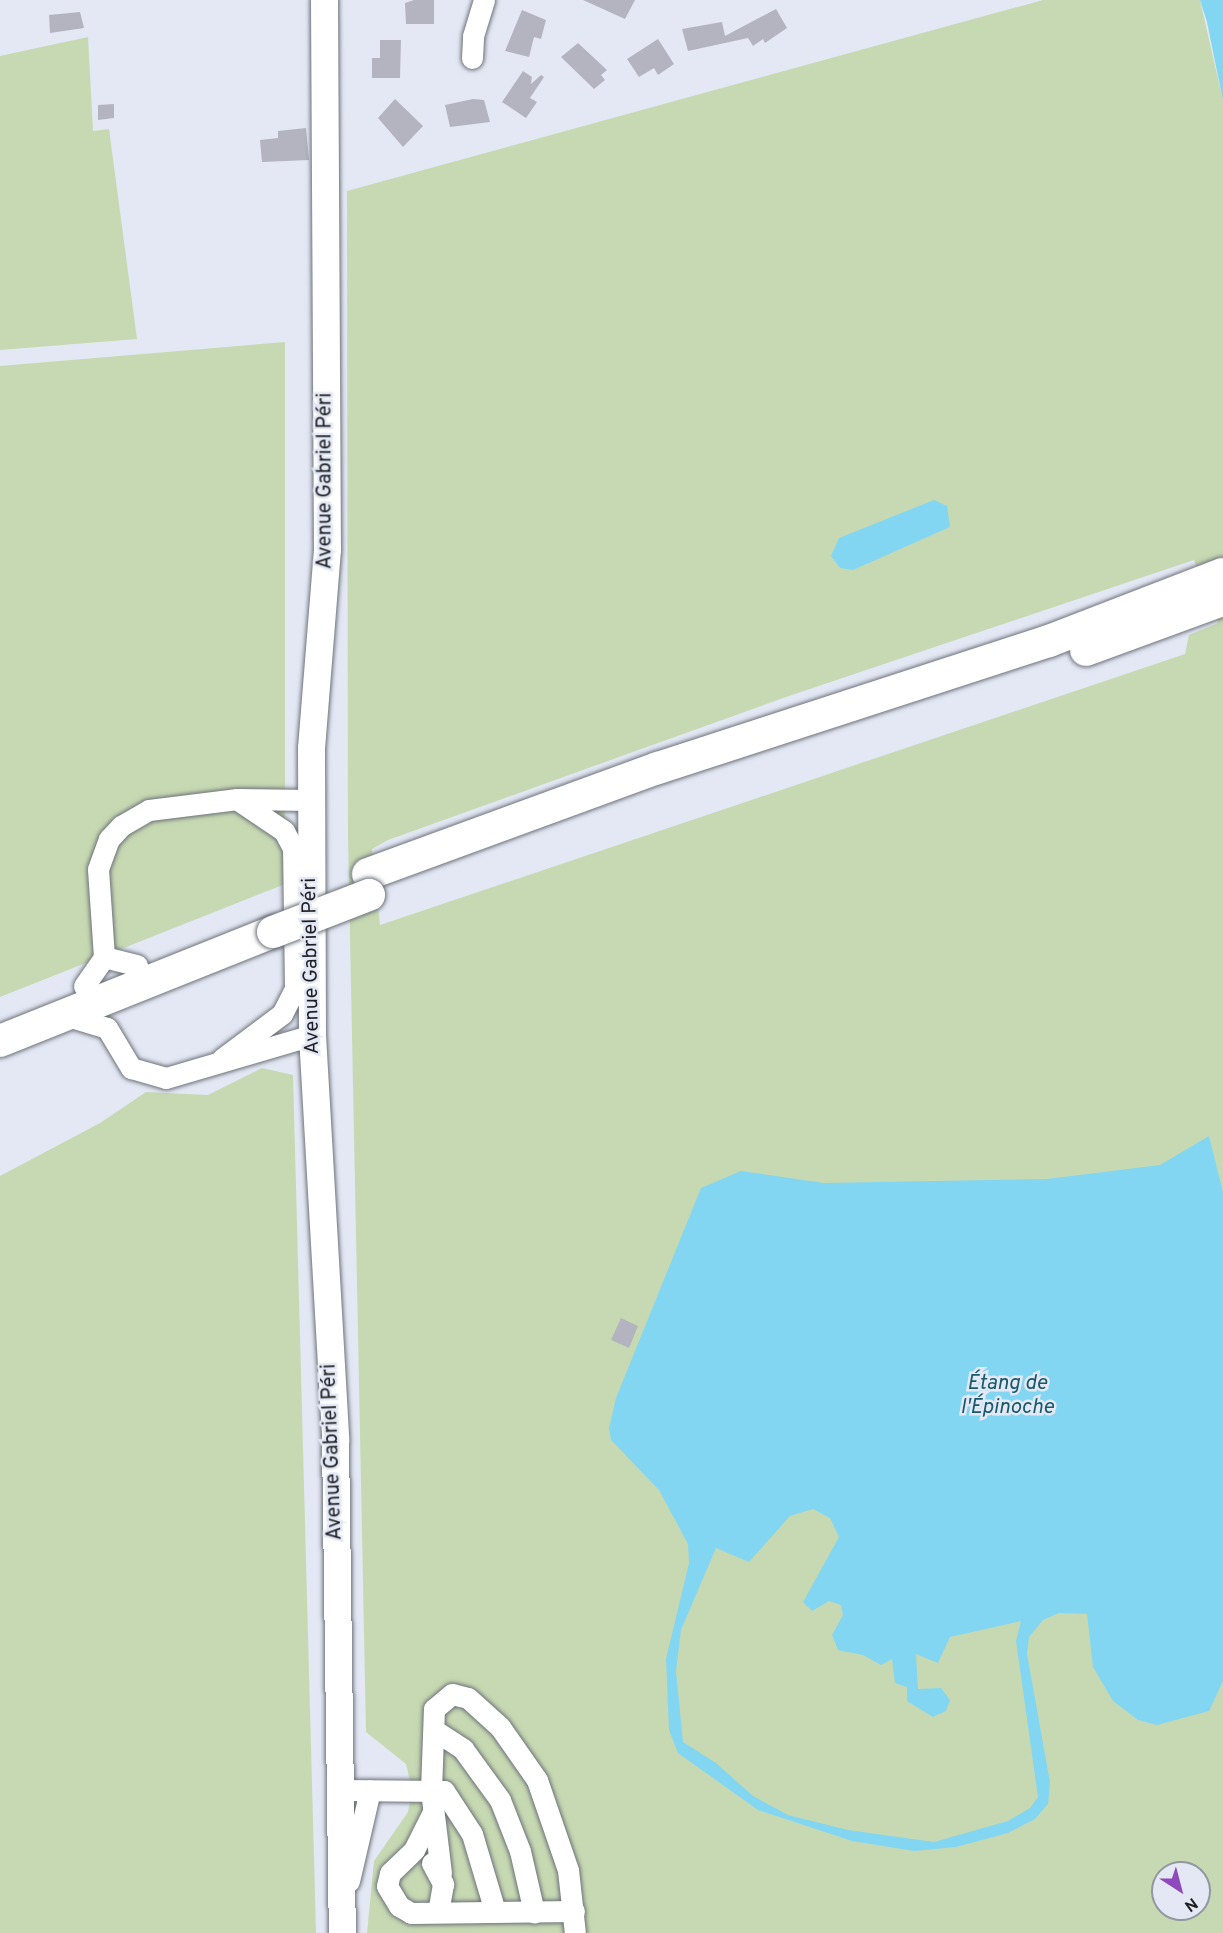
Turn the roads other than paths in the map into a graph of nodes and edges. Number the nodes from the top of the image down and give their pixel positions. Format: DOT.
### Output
graph roads {
  1 [pos="324,0"];
  2 [pos="484,0"];
  3 [pos="472,58"];
  4 [pos="1215,590"];
  5 [pos="237,799"];
  6 [pos="310,800"];
  7 [pos="104,957"];
  8 [pos="135,976"];
  9 [pos="84,986"];
  10 [pos="64,1016"];
  11 [pos="0,1019"];
  12 [pos="107,1028"];
  13 [pos="312,1035"];
  14 [pos="0,1041"];
  15 [pos="222,1059"];
  16 [pos="434,1730"];
  17 [pos="340,1790"];
  18 [pos="370,1790"];
  19 [pos="431,1790"];
  20 [pos="433,1812"];
  21 [pos="409,1854"];
  22 [pos="441,1873"];
  23 [pos="495,1911"];
  24 [pos="574,1911"];
  25 [pos="438,1912"];
  26 [pos="534,1912"];
  27 [pos="342,1925"];
  28 [pos="574,1933"];
  1 -- 6 [label="main road, Avenue Gabriel Péri"];
  2 -- 3 [label="street"];
  4 -- 8 [label="highway"];
  5 -- 6 [label="street"];
  5 -- 7 [label="street"];
  5 -- 15 [label="street"];
  6 -- 13 [label="main road, Avenue Gabriel Péri"];
  7 -- 8 [label="street"];
  7 -- 9 [label="street"];
  8 -- 9 [label="highway"];
  8 -- 10 [label="highway"];
  8 -- 12 [label="street"];
  9 -- 11 [label="highway"];
  10 -- 12 [label="street"];
  10 -- 14 [label="highway"];
  12 -- 15 [label="street"];
  13 -- 15 [label="street"];
  13 -- 17 [label="main road, Avenue Gabriel Péri"];
  16 -- 19 [label="street"];
  16 -- 24 [label="street"];
  16 -- 26 [label="street"];
  17 -- 18 [label="street"];
  17 -- 27 [label="main road, Avenue Gabriel Péri"];
  18 -- 19 [label="street"];
  18 -- 27 [label="street"];
  19 -- 20 [label="street"];
  19 -- 23 [label="street"];
  20 -- 21 [label="street"];
  20 -- 22 [label="street"];
  21 -- 22 [label="street"];
  21 -- 25 [label="street"];
  22 -- 25 [label="street"];
  23 -- 25 [label="street"];
  23 -- 26 [label="street"];
  24 -- 26 [label="street"];
  24 -- 28 [label="street"];
}
